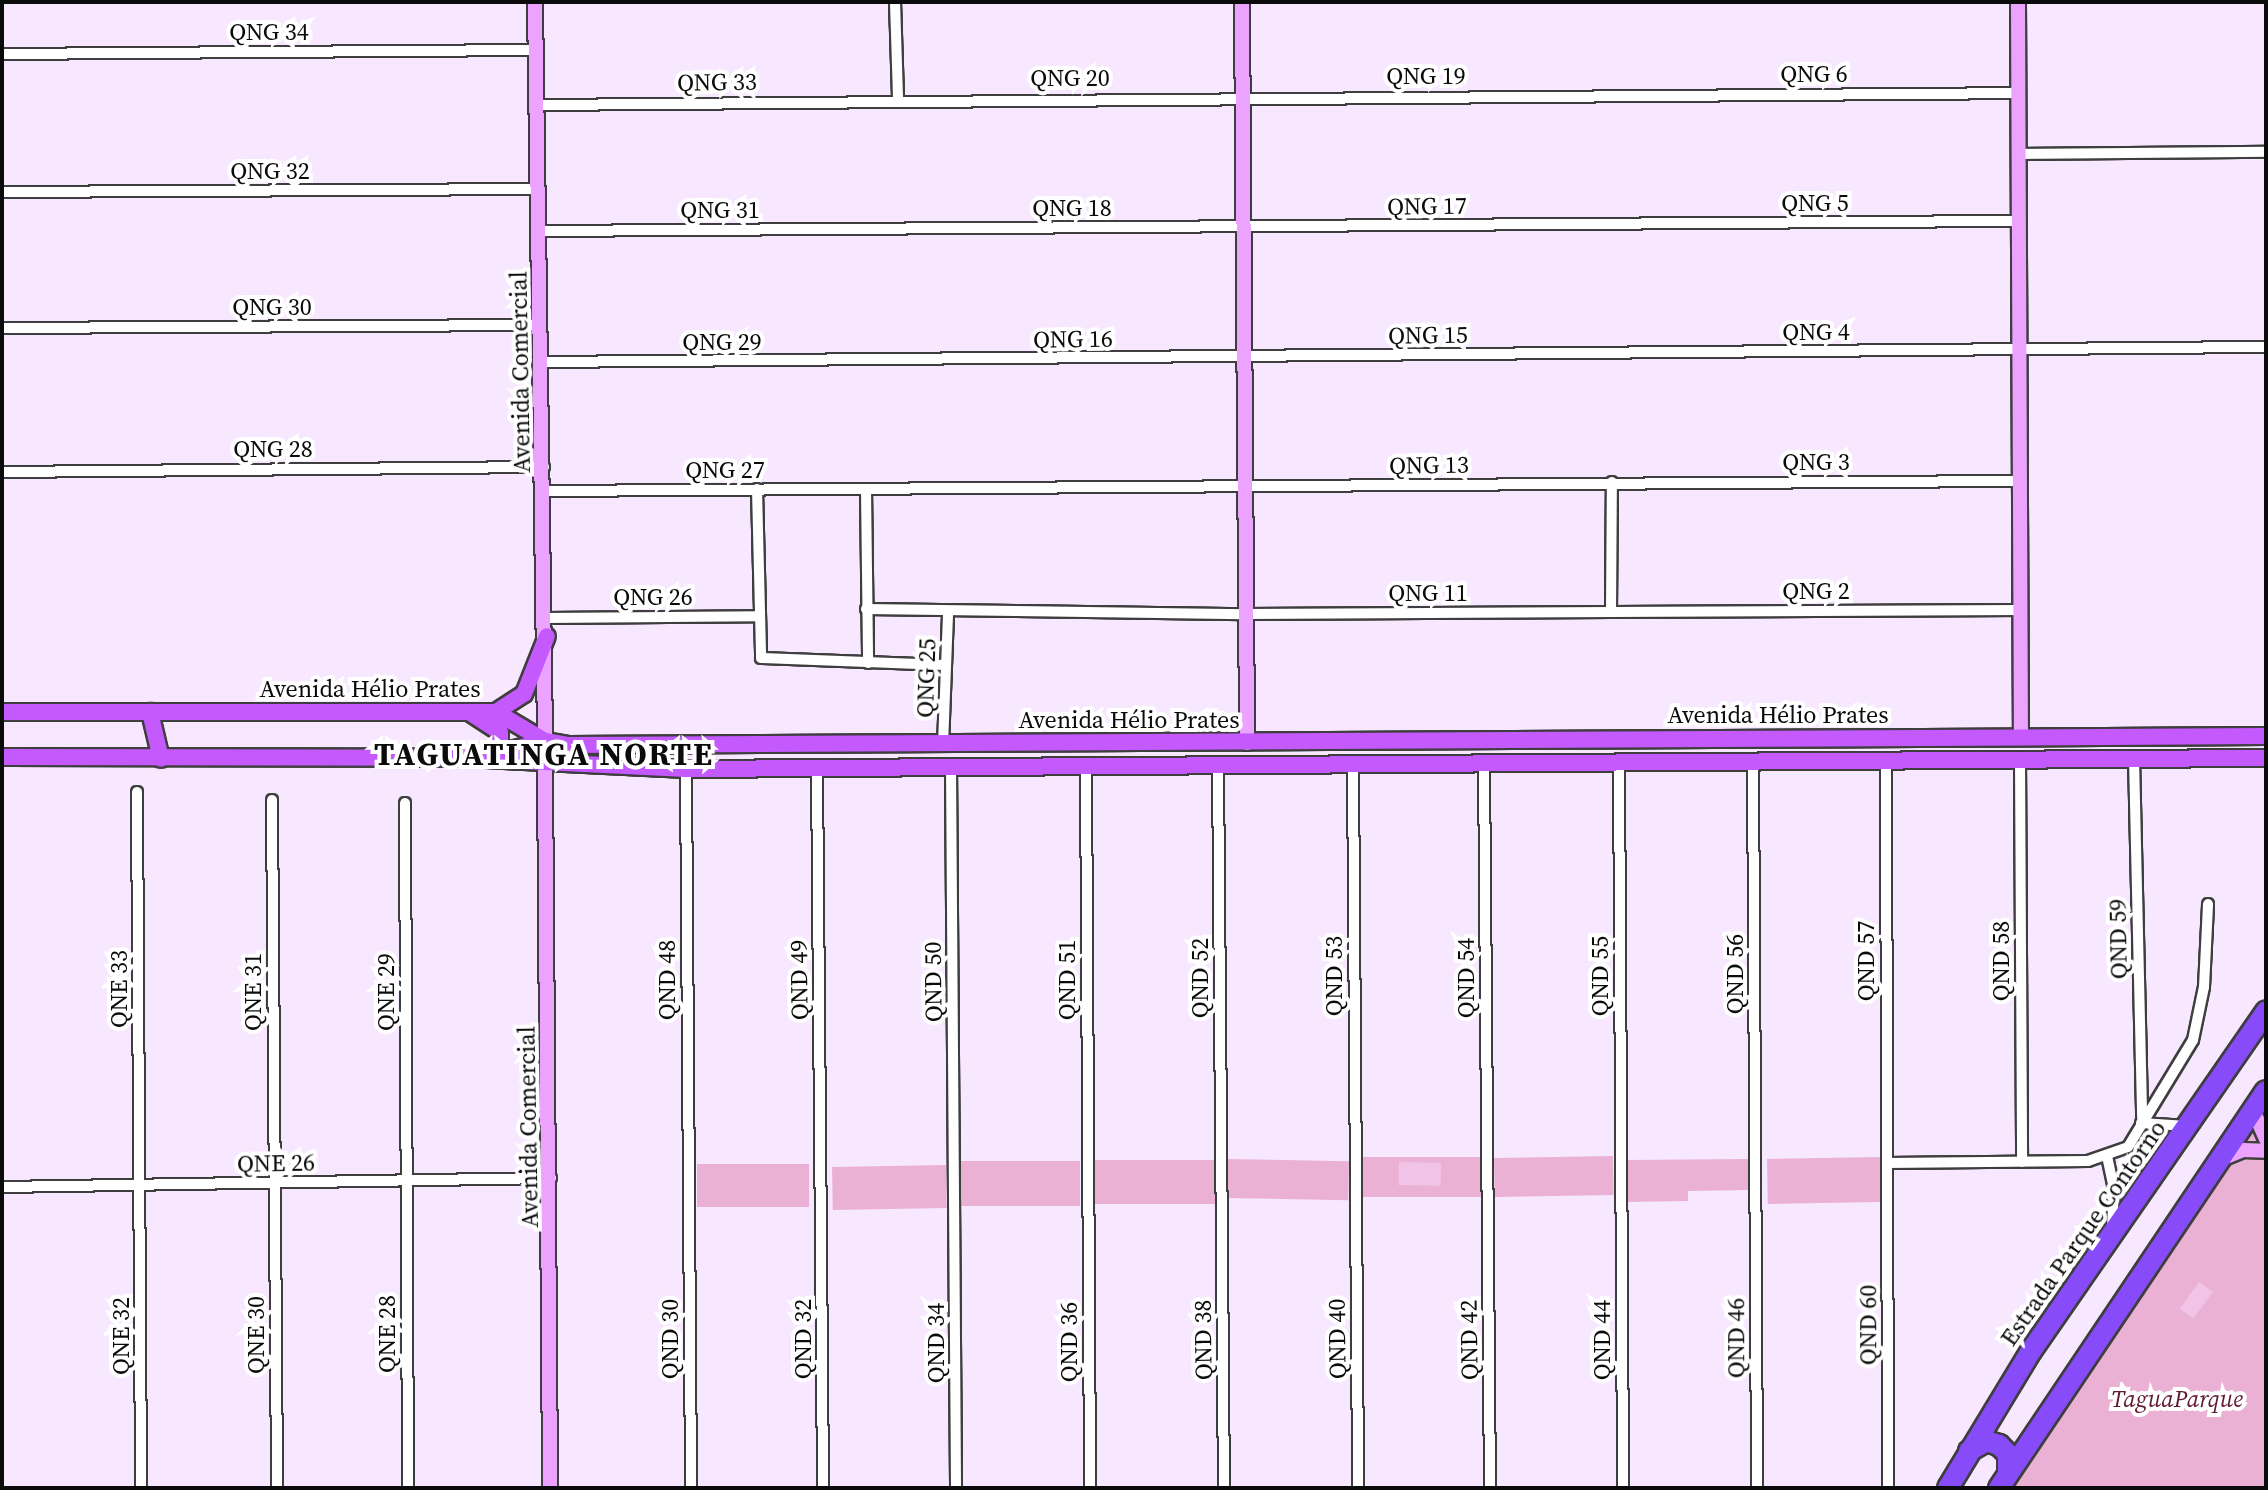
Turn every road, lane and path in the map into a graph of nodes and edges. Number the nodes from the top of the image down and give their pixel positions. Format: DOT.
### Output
graph roads {
  1 [pos="535,2"];
  2 [pos="895,2"];
  3 [pos="1242,2"];
  4 [pos="2018,2"];
  5 [pos="536,50"];
  6 [pos="2,54"];
  7 [pos="2019,93"];
  8 [pos="1610,95"];
  9 [pos="1243,97"];
  10 [pos="898,99"];
  11 [pos="537,105"];
  12 [pos="2266,152"];
  13 [pos="2019,154"];
  14 [pos="539,189"];
  15 [pos="2,192"];
  16 [pos="2019,221"];
  17 [pos="1612,224"];
  18 [pos="1243,227"];
  19 [pos="900,229"];
  20 [pos="540,231"];
  21 [pos="541,325"];
  22 [pos="2,328"];
  23 [pos="2266,347"];
  24 [pos="2020,351"];
  25 [pos="1613,352"];
  26 [pos="1244,357"];
  27 [pos="902,361"];
  28 [pos="542,362"];
  29 [pos="544,467"];
  30 [pos="2,472"];
  31 [pos="2020,481"];
  32 [pos="1612,482"];
  33 [pos="1245,487"];
  34 [pos="757,489"];
  35 [pos="866,489"];
  36 [pos="905,489"];
  37 [pos="544,491"];
  38 [pos="866,609"];
  39 [pos="2021,610"];
  40 [pos="1611,611"];
  41 [pos="948,612"];
  42 [pos="1246,614"];
  43 [pos="759,616"];
  44 [pos="547,618"];
  45 [pos="547,636"];
  46 [pos="868,663"];
  47 [pos="946,665"];
  48 [pos="2,712"];
  49 [pos="150,712"];
  50 [pos="469,712"];
  51 [pos="496,712"];
  52 [pos="2266,736"];
  53 [pos="2021,738"];
  54 [pos="1763,739"];
  55 [pos="545,741"];
  56 [pos="1247,743"];
  57 [pos="1293,744"];
  58 [pos="943,745"];
  59 [pos="493,754"];
  60 [pos="2,757"];
  61 [pos="466,758"];
  62 [pos="2134,758"];
  63 [pos="2266,758"];
  64 [pos="161,759"];
  65 [pos="2020,759"];
  66 [pos="1675,760"];
  67 [pos="1886,760"];
  68 [pos="1619,761"];
  69 [pos="1753,761"];
  70 [pos="1484,762"];
  71 [pos="1353,763"];
  72 [pos="1218,764"];
  73 [pos="545,765"];
  74 [pos="1086,765"];
  75 [pos="951,766"];
  76 [pos="883,767"];
  77 [pos="817,768"];
  78 [pos="686,769"];
  79 [pos="137,792"];
  80 [pos="272,800"];
  81 [pos="405,803"];
  82 [pos="2208,904"];
  83 [pos="2266,1011"];
  84 [pos="2266,1091"];
  85 [pos="2253,1110"];
  86 [pos="2142,1121"];
  87 [pos="2189,1126"];
  88 [pos="2266,1139"];
  89 [pos="2266,1151"];
  90 [pos="2107,1156"];
  91 [pos="2221,1159"];
  92 [pos="2022,1162"];
  93 [pos="1887,1163"];
  94 [pos="551,1178"];
  95 [pos="406,1181"];
  96 [pos="274,1183"];
  97 [pos="141,1185"];
  98 [pos="2,1187"];
  99 [pos="1756,1188"];
  100 [pos="1355,1189"];
  101 [pos="690,1190"];
  102 [pos="822,1191"];
  103 [pos="1621,1191"];
  104 [pos="1221,1193"];
  105 [pos="1488,1193"];
  106 [pos="1088,1196"];
  107 [pos="956,1198"];
  108 [pos="2110,1239"];
  109 [pos="1969,1451"];
  110 [pos="2004,1480"];
  111 [pos="141,1488"];
  112 [pos="277,1488"];
  113 [pos="408,1488"];
  114 [pos="550,1488"];
  115 [pos="691,1488"];
  116 [pos="823,1488"];
  117 [pos="956,1488"];
  118 [pos="1090,1488"];
  119 [pos="1224,1488"];
  120 [pos="1358,1488"];
  121 [pos="1490,1488"];
  122 [pos="1623,1488"];
  123 [pos="1757,1488"];
  124 [pos="1888,1488"];
  125 [pos="1948,1488"];
  1 -- 5 [label="street, Avenida Comercial"];
  2 -- 10 [label="street"];
  3 -- 9 [label="street"];
  4 -- 7 [label="street"];
  5 -- 6 [label="street, QNG 34"];
  5 -- 11 [label="street, Avenida Comercial"];
  7 -- 8 [label="street, QNG 6"];
  7 -- 13 [label="street"];
  8 -- 9 [label="street, QNG 19"];
  9 -- 10 [label="street, QNG 20"];
  9 -- 18 [label="street"];
  10 -- 11 [label="street, QNG 33"];
  11 -- 14 [label="street, Avenida Comercial"];
  12 -- 13 [label="street"];
  13 -- 16 [label="street"];
  14 -- 15 [label="street, QNG 32"];
  14 -- 20 [label="street, Avenida Comercial"];
  16 -- 17 [label="street, QNG 5"];
  16 -- 24 [label="street"];
  17 -- 18 [label="street, QNG 17"];
  18 -- 19 [label="street, QNG 18"];
  18 -- 26 [label="street"];
  19 -- 20 [label="street, QNG 31"];
  20 -- 21 [label="street, Avenida Comercial"];
  21 -- 22 [label="street, QNG 30"];
  21 -- 28 [label="street, Avenida Comercial"];
  23 -- 24 [label="street, QNG 4"];
  24 -- 25 [label="street, QNG 4"];
  24 -- 31 [label="street"];
  25 -- 26 [label="street, QNG 15"];
  26 -- 27 [label="street, QNG 16"];
  26 -- 33 [label="street"];
  27 -- 28 [label="street, QNG 29"];
  28 -- 29 [label="street, Avenida Comercial"];
  29 -- 30 [label="street, QNG 28"];
  29 -- 37 [label="street, Avenida Comercial"];
  31 -- 32 [label="street, QNG 3"];
  31 -- 39 [label="street"];
  32 -- 33 [label="street, QNG 13"];
  32 -- 40 [label="street"];
  33 -- 36 [label="street, QNG 13"];
  33 -- 42 [label="street"];
  34 -- 35 [label="street, QNG 27"];
  34 -- 37 [label="street, QNG 27"];
  34 -- 43 [label="street"];
  35 -- 36 [label="street, QNG 27"];
  35 -- 38 [label="street"];
  37 -- 44 [label="street, Avenida Comercial"];
  38 -- 41 [label="street, QNG 11"];
  38 -- 46 [label="street"];
  39 -- 40 [label="street, QNG 2"];
  39 -- 53 [label="street"];
  40 -- 42 [label="street, QNG 11"];
  41 -- 42 [label="street, QNG 11"];
  41 -- 47 [label="street, QNG 25"];
  42 -- 56 [label="street"];
  43 -- 44 [label="street, QNG 26"];
  43 -- 46 [label="street"];
  44 -- 45 [label="street, Avenida Comercial"];
  45 -- 51 [label="main road"];
  45 -- 55 [label="street, Avenida Comercial"];
  46 -- 47 [label="street"];
  47 -- 58 [label="street, QNG 25"];
  48 -- 49 [label="main road, Avenida Hélio Prates"];
  49 -- 50 [label="main road, Avenida Hélio Prates"];
  49 -- 64 [label="main road"];
  50 -- 51 [label="main road, Avenida Hélio Prates"];
  50 -- 59 [label="main road"];
  51 -- 55 [label="main road, Avenida Hélio Prates"];
  52 -- 53 [label="main road, Avenida Hélio Prates"];
  53 -- 54 [label="main road, Avenida Hélio Prates"];
  54 -- 57 [label="main road, Avenida Hélio Prates"];
  54 -- 66 [label="main road"];
  55 -- 58 [label="main road, Avenida Hélio Prates"];
  55 -- 59 [label="main road"];
  56 -- 57 [label="main road, Avenida Hélio Prates"];
  56 -- 58 [label="main road, Avenida Hélio Prates"];
  57 -- 72 [label="main road"];
  58 -- 76 [label="main road"];
  59 -- 61 [label="main road"];
  60 -- 64 [label="main road, Avenida Hélio Prates"];
  61 -- 64 [label="main road, Avenida Hélio Prates"];
  61 -- 73 [label="main road, Avenida Hélio Prates"];
  62 -- 63 [label="main road, Avenida Hélio Prates"];
  62 -- 65 [label="main road, Avenida Hélio Prates"];
  62 -- 86 [label="street, QND 59"];
  65 -- 67 [label="main road, Avenida Hélio Prates"];
  65 -- 92 [label="street, QND 58"];
  66 -- 68 [label="main road, Avenida Hélio Prates"];
  66 -- 69 [label="main road, Avenida Hélio Prates"];
  67 -- 69 [label="main road, Avenida Hélio Prates"];
  67 -- 93 [label="street, QND 57"];
  68 -- 70 [label="main road, Avenida Hélio Prates"];
  68 -- 103 [label="street, QND 55"];
  69 -- 99 [label="street, QND 56"];
  70 -- 71 [label="main road, Avenida Hélio Prates"];
  70 -- 105 [label="street, QND 54"];
  71 -- 72 [label="main road, Avenida Hélio Prates"];
  71 -- 100 [label="street, QND 53"];
  72 -- 74 [label="main road, Avenida Hélio Prates"];
  72 -- 104 [label="street, QND 52"];
  73 -- 78 [label="main road, Avenida Hélio Prates"];
  73 -- 94 [label="street, Avenida Comercial"];
  74 -- 75 [label="main road, Avenida Hélio Prates"];
  74 -- 106 [label="street, QND 51"];
  75 -- 76 [label="main road, Avenida Hélio Prates"];
  75 -- 107 [label="street, QND 50"];
  76 -- 77 [label="main road, Avenida Hélio Prates"];
  77 -- 78 [label="main road, Avenida Hélio Prates"];
  77 -- 102 [label="street, QND 49"];
  78 -- 101 [label="street, QND 48"];
  79 -- 97 [label="street, QNE 33"];
  80 -- 96 [label="street, QNE 31"];
  81 -- 95 [label="street, QNE 29"];
  82 -- 86 [label="street"];
  83 -- 87 [label="highway, Estrada Parque Contorno"];
  84 -- 85 [label="highway"];
  85 -- 88 [label="street"];
  85 -- 91 [label="highway"];
  86 -- 87 [label="street"];
  86 -- 90 [label="street"];
  87 -- 108 [label="highway, Estrada Parque Contorno"];
  89 -- 91 [label="street"];
  90 -- 92 [label="street"];
  90 -- 108 [label="street"];
  91 -- 110 [label="highway"];
  92 -- 93 [label="street"];
  93 -- 124 [label="street, QND 60"];
  94 -- 95 [label="street, QNE 26"];
  94 -- 114 [label="street, Avenida Comercial"];
  95 -- 96 [label="street, QNE 26"];
  95 -- 113 [label="street, QNE 28"];
  96 -- 97 [label="street, QNE 26"];
  96 -- 112 [label="street, QNE 30"];
  97 -- 98 [label="street, QNE 26"];
  97 -- 111 [label="street, QNE 32"];
  99 -- 123 [label="street, QND 46"];
  100 -- 120 [label="street, QND 40"];
  101 -- 115 [label="street, QND 30"];
  102 -- 116 [label="street, QND 32"];
  103 -- 122 [label="street, QND 44"];
  104 -- 119 [label="street, QND 38"];
  105 -- 121 [label="street, QND 42"];
  106 -- 118 [label="street, QND 36"];
  107 -- 117 [label="street, QND 34"];
  108 -- 109 [label="highway, Estrada Parque Contorno"];
  109 -- 110 [label="highway"];
  109 -- 125 [label="highway, Estrada Parque Contorno"];
}
